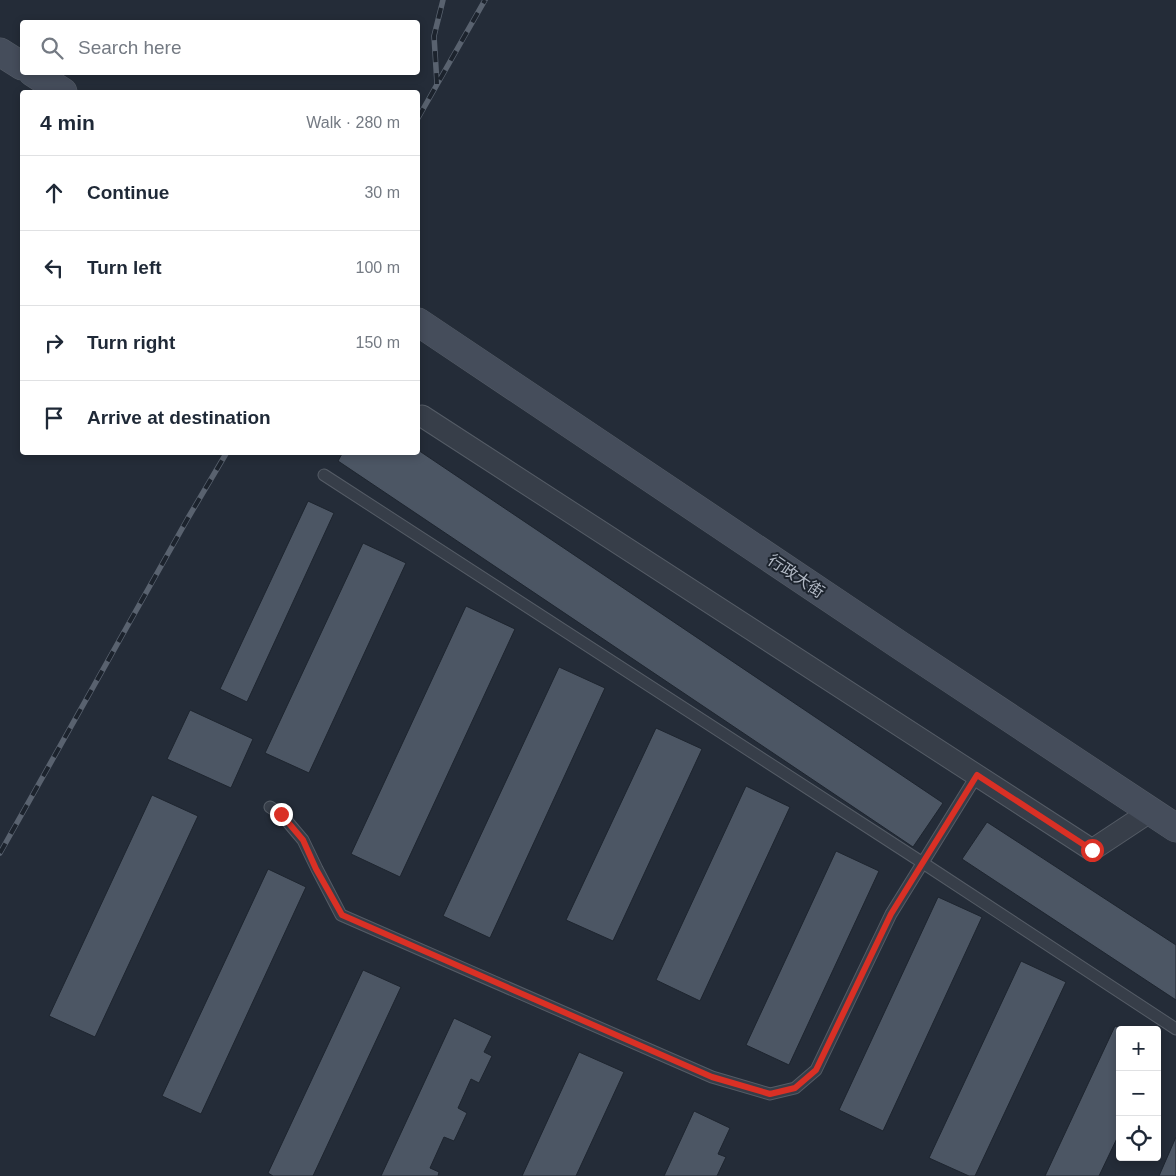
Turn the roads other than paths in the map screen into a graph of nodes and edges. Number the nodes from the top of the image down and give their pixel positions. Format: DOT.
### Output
graph roads {
  1 [pos="0,52"];
  2 [pos="20,65"];
  3 [pos="37,75"];
  4 [pos="60,90"];
  5 [pos="420,323"];
  6 [pos="422,416"];
  7 [pos="324,475"];
  8 [pos="977,775"];
  9 [pos="270,807"];
  10 [pos="1151,811"];
  11 [pos="1176,828"];
  12 [pos="923,863"];
  13 [pos="1176,1029"];
  1 -- 2 [label="main road"];
  3 -- 4 [label="main road"];
  5 -- 10 [label="main road, 行政大街"];
  6 -- 8 [label="street"];
  7 -- 12 [label="lane"];
  8 -- 10 [label="street"];
  8 -- 12 [label="lane"];
  9 -- 12 [label="lane"];
  10 -- 11 [label="main road, 行政大街"];
  12 -- 13 [label="lane"];
}
